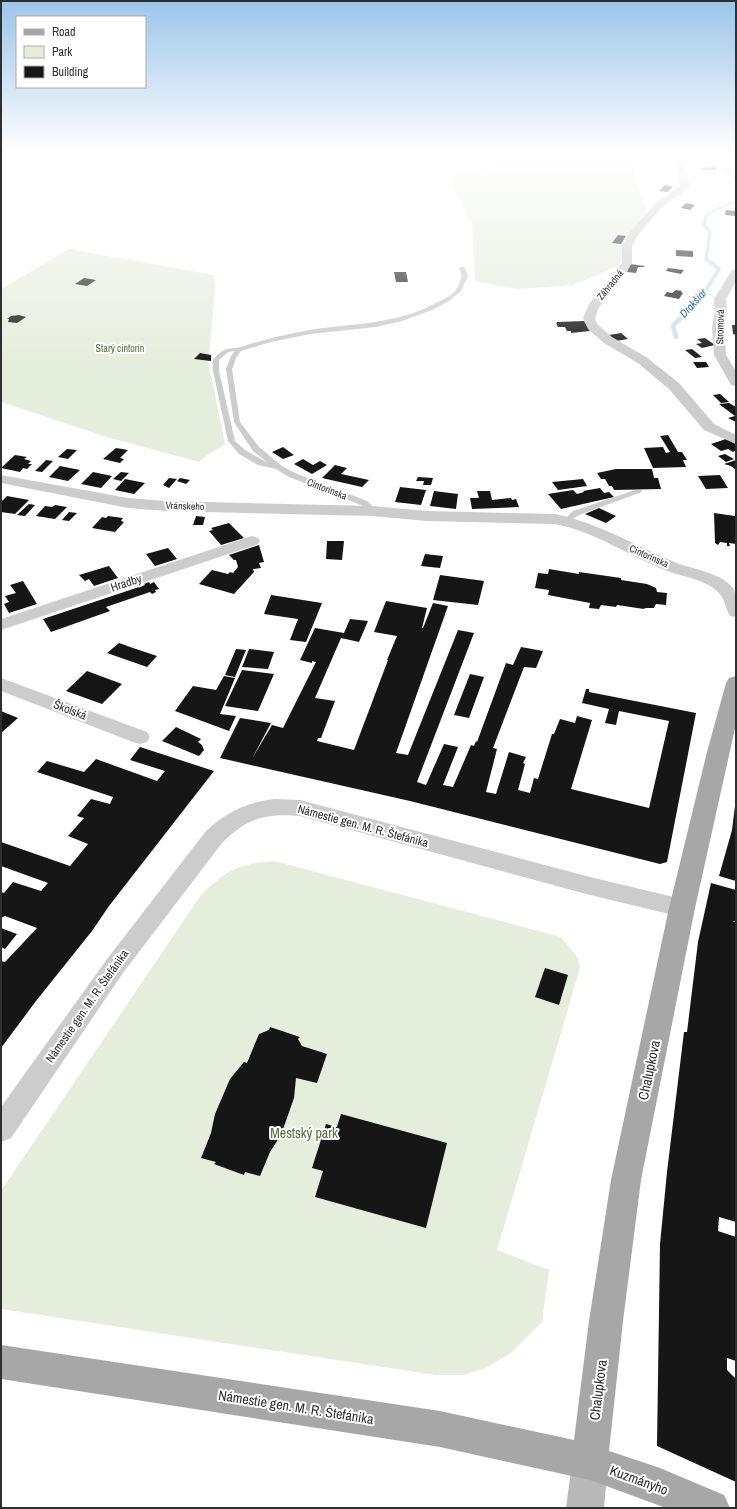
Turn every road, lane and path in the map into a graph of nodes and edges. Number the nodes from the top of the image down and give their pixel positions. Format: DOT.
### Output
graph roads {
  1 [pos="641,225"];
  2 [pos="462,268"];
  3 [pos="736,272"];
  4 [pos="239,350"];
  5 [pos="736,382"];
  6 [pos="736,440"];
  7 [pos="279,468"];
  8 [pos="1,479"];
  9 [pos="638,492"];
  10 [pos="372,511"];
  11 [pos="568,520"];
  12 [pos="252,541"];
  13 [pos="736,608"];
  14 [pos="1,625"];
  15 [pos="736,682"];
  16 [pos="1,684"];
  17 [pos="140,737"];
  18 [pos="682,908"];
  19 [pos="1,1128"];
  20 [pos="1,1362"];
  21 [pos="590,1462"];
  22 [pos="585,1508"];
  23 [pos="711,1508"];
  1 -- 6 [label="street, Záhradná"];
  2 -- 4 [label="lane"];
  3 -- 5 [label="street, Stromová"];
  4 -- 7 [label="lane, Cintorínska"];
  4 -- 7 [label="lane"];
  7 -- 10 [label="lane, Cintorínska"];
  8 -- 10 [label="street, Vránskeho"];
  9 -- 11 [label="lane"];
  10 -- 11 [label="street, Cintorínska"];
  11 -- 13 [label="street, Cintorínska"];
  12 -- 14 [label="street, Hradby"];
  15 -- 18 [label="main road, Chalupkova"];
  16 -- 17 [label="street, Školská"];
  18 -- 19 [label="street, Námestie gen. M. R. Štefánika"];
  18 -- 21 [label="main road, Chalupkova"];
  20 -- 21 [label="main road, Námestie gen. M. R. Štefánika"];
  21 -- 22 [label="main road"];
  21 -- 23 [label="main road, Kuzmányho"];
}
